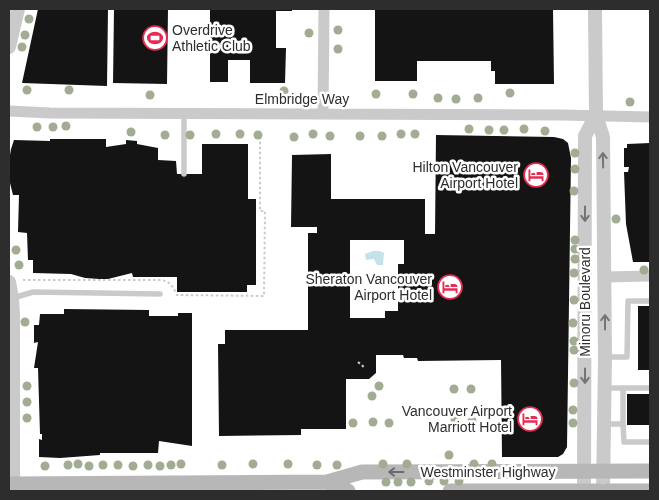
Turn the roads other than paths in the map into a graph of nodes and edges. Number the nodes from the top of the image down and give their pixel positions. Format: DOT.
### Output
graph roads {
  1 [pos="18,9"];
  2 [pos="324,9"];
  3 [pos="595,9"];
  4 [pos="9,47"];
  5 [pos="9,111"];
  6 [pos="184,114"];
  7 [pos="323,114"];
  8 [pos="596,115"];
  9 [pos="650,117"];
  10 [pos="184,174"];
  11 [pos="650,276"];
  12 [pos="604,277"];
  13 [pos="16,281"];
  14 [pos="160,294"];
  15 [pos="11,298"];
  16 [pos="650,301"];
  17 [pos="605,357"];
  18 [pos="604,388"];
  19 [pos="623,388"];
  20 [pos="650,388"];
  21 [pos="604,424"];
  22 [pos="623,424"];
  23 [pos="650,442"];
  24 [pos="585,471"];
  25 [pos="604,471"];
  26 [pos="650,471"];
  27 [pos="327,482"];
  28 [pos="11,484"];
  29 [pos="152,487"];
  30 [pos="265,487"];
  31 [pos="348,491"];
  32 [pos="450,491"];
  33 [pos="458,491"];
  34 [pos="584,491"];
  35 [pos="599,491"];
  36 [pos="605,491"];
  37 [pos="650,491"];
  1 -- 4 [label="street"];
  2 -- 7 [label="street"];
  3 -- 8 [label="street, Minoru Boulevard"];
  5 -- 6 [label="street, Elmbridge Way"];
  6 -- 7 [label="street, Elmbridge Way"];
  6 -- 10 [label="lane"];
  7 -- 8 [label="street, Elmbridge Way"];
  8 -- 9 [label="street, Elmbridge Way"];
  12 -- 8 [label="street, Minoru Boulevard, one-way"];
  8 -- 24 [label="street, Minoru Boulevard, one-way"];
  11 -- 12 [label="street"];
  17 -- 12 [label="street, Minoru Boulevard, one-way"];
  13 -- 15 [label="street"];
  14 -- 15 [label="lane"];
  15 -- 28 [label="street"];
  16 -- 17 [label="lane"];
  17 -- 18 [label="street, Minoru Boulevard"];
  18 -- 19 [label="lane"];
  18 -- 21 [label="street, Minoru Boulevard"];
  19 -- 20 [label="lane"];
  19 -- 22 [label="lane"];
  21 -- 22 [label="lane"];
  21 -- 25 [label="street, Minoru Boulevard"];
  22 -- 23 [label="lane"];
  24 -- 25 [label="main road, Westminster Highway"];
  24 -- 27 [label="main road, Westminster Highway, one-way"];
  24 -- 34 [label="street, Minoru Boulevard"];
  25 -- 26 [label="main road, Westminster Highway"];
  25 -- 36 [label="street, Minoru Boulevard"];
  27 -- 30 [label="main road, Westminster Highway"];
  27 -- 31 [label="main road, Westminster Highway"];
  28 -- 29 [label="main road, Westminster Highway"];
  29 -- 30 [label="main road, Westminster Highway"];
  32 -- 33 [label="main road, Westminster Highway"];
  33 -- 34 [label="main road, Westminster Highway"];
  34 -- 35 [label="main road, Westminster Highway"];
  36 -- 37 [label="main road"];
}
